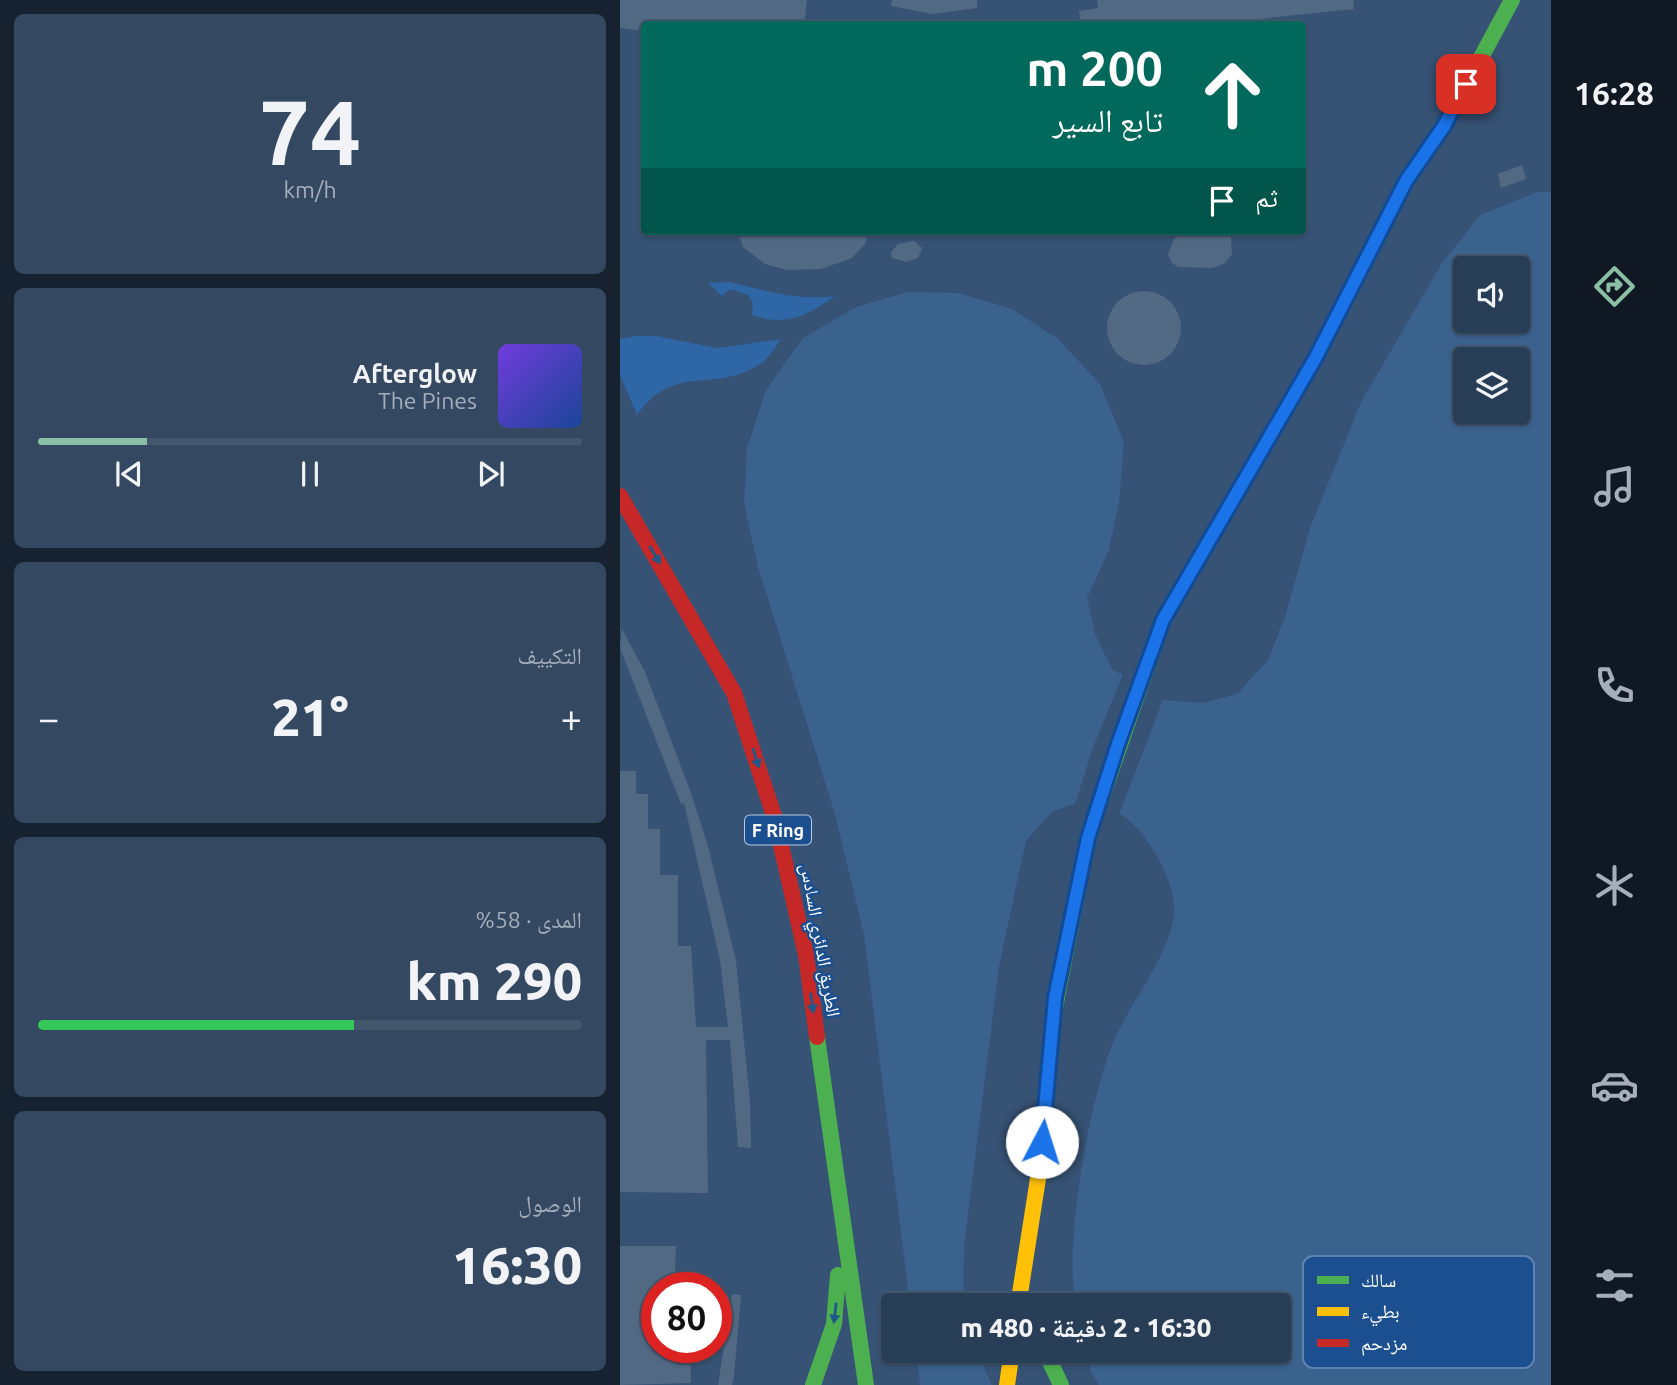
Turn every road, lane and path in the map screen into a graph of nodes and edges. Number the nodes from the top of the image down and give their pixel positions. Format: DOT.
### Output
graph roads {
  1 [pos="1512,0"];
  2 [pos="620,496"];
  3 [pos="1040,1166"];
  4 [pos="839,1196"];
  5 [pos="1020,1293"];
  6 [pos="1037,1293"];
  7 [pos="1010,1363"];
  8 [pos="1051,1363"];
  9 [pos="813,1385"];
  10 [pos="866,1385"];
  11 [pos="1007,1385"];
  12 [pos="1061,1385"];
  1 -- 3 [label="highway"];
  2 -- 4 [label="highway, الطريق الدائري السادس / F Ring, one-way"];
  3 -- 5 [label="highway"];
  3 -- 6 [label="highway"];
  4 -- 9 [label="highway, one-way"];
  4 -- 10 [label="highway, الطريق الدائري السادس / F Ring"];
  7 -- 11 [label="highway"];
  8 -- 12 [label="highway"];
}
